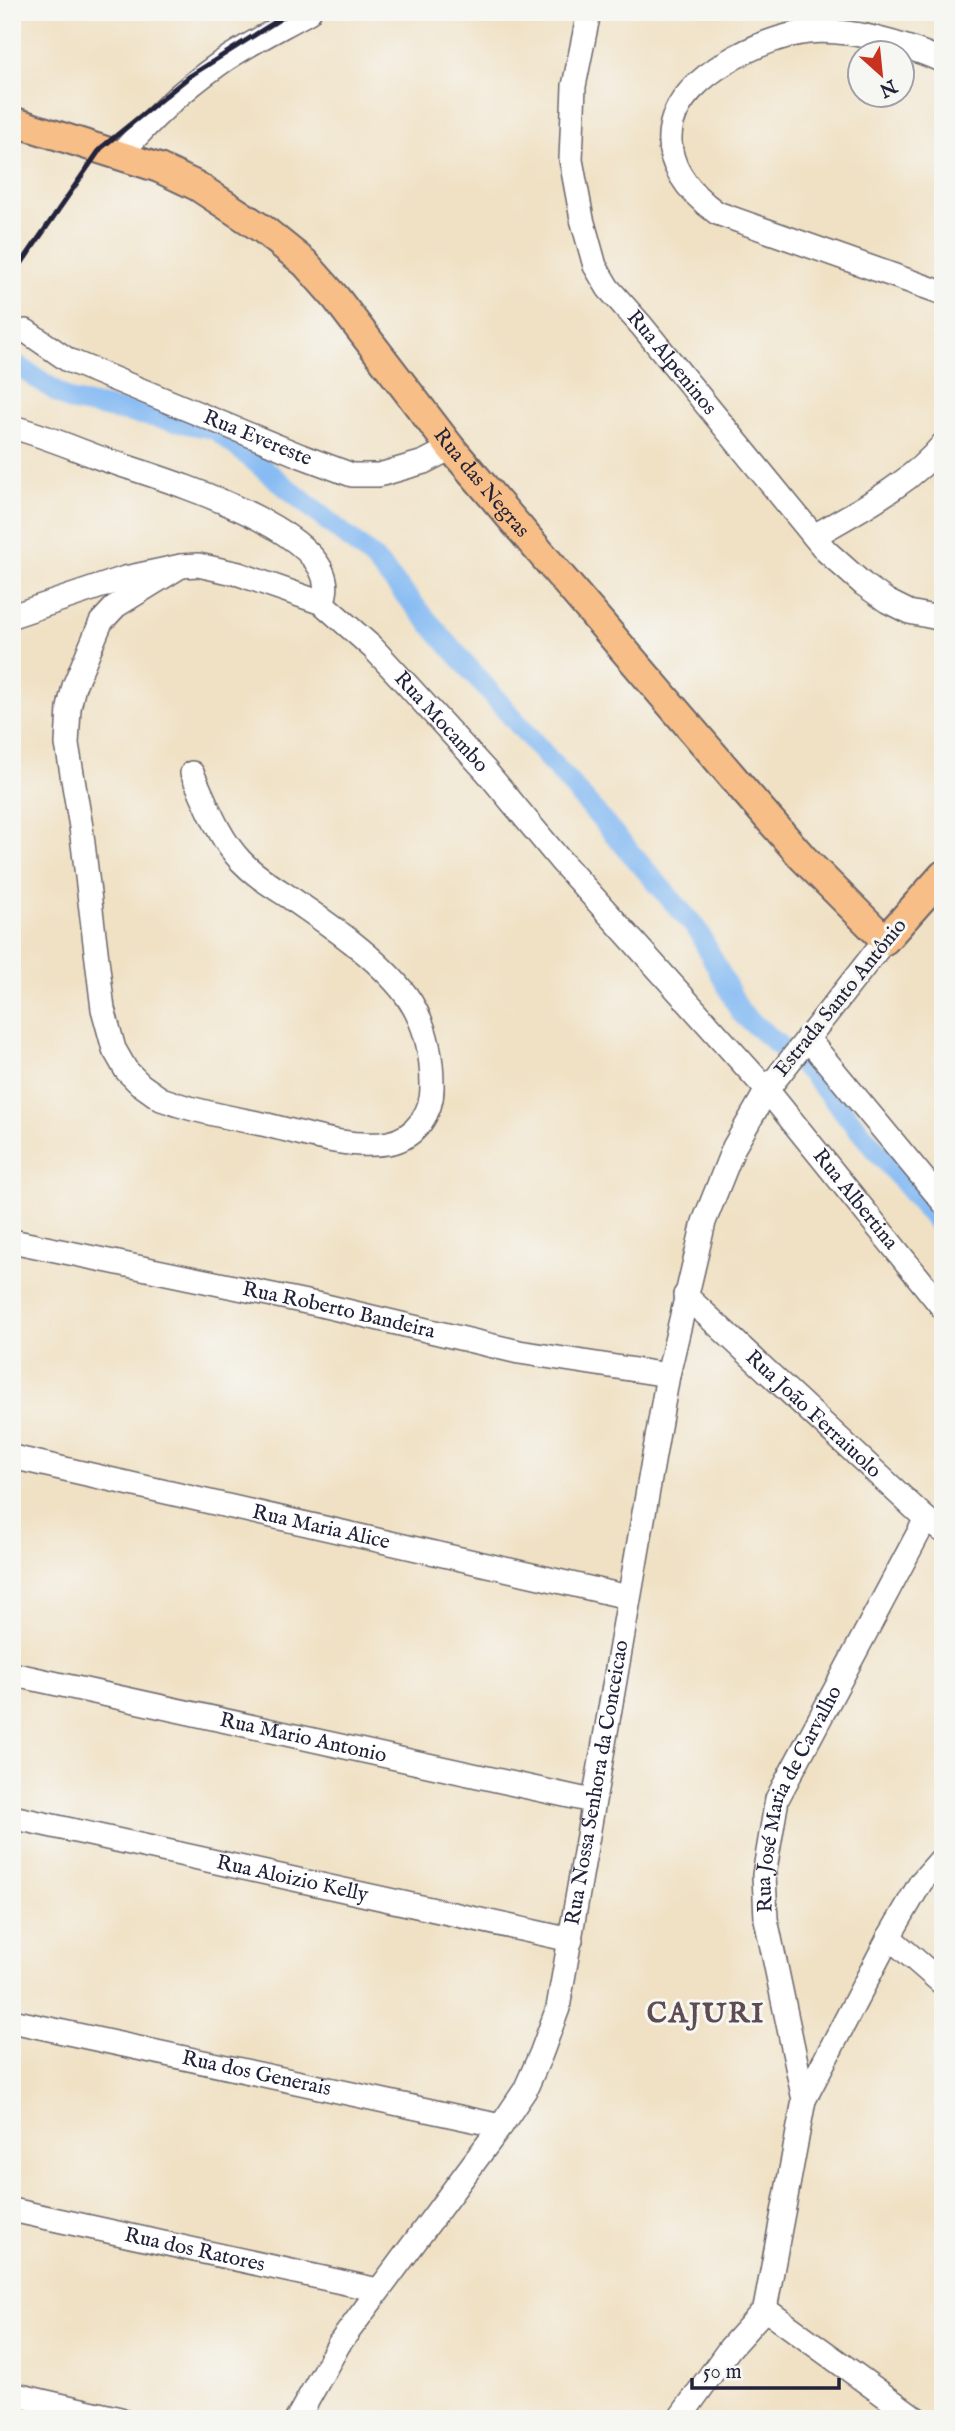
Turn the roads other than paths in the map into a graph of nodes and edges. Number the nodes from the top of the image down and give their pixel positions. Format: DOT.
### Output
graph roads {
  1 [pos="309,12"];
  2 [pos="589,12"];
  3 [pos="943,61"];
  4 [pos="12,121"];
  5 [pos="120,155"];
  6 [pos="943,293"];
  7 [pos="26,331"];
  8 [pos="12,427"];
  9 [pos="943,444"];
  10 [pos="451,449"];
  11 [pos="814,536"];
  12 [pos="181,566"];
  13 [pos="322,603"];
  14 [pos="12,616"];
  15 [pos="943,619"];
  16 [pos="192,773"];
  17 [pos="943,875"];
  18 [pos="885,940"];
  19 [pos="802,1046"];
  20 [pos="772,1084"];
  21 [pos="943,1202"];
  22 [pos="12,1241"];
  23 [pos="685,1295"];
  24 [pos="943,1308"];
  25 [pos="668,1376"];
  26 [pos="12,1457"];
  27 [pos="935,1525"];
  28 [pos="628,1597"];
  29 [pos="12,1674"];
  30 [pos="592,1801"];
  31 [pos="12,1817"];
  32 [pos="943,1857"];
  33 [pos="889,1937"];
  34 [pos="571,1940"];
  35 [pos="943,1984"];
  36 [pos="12,2021"];
  37 [pos="804,2100"];
  38 [pos="501,2126"];
  39 [pos="12,2210"];
  40 [pos="378,2290"];
  41 [pos="765,2309"];
  42 [pos="12,2394"];
  43 [pos="120,2419"];
  44 [pos="298,2419"];
  45 [pos="679,2419"];
  46 [pos="917,2419"];
  1 -- 5 [label="street"];
  2 -- 11 [label="street, Rua Alpeninos"];
  3 -- 6 [label="street"];
  4 -- 5 [label="main road, Rua das Negras"];
  5 -- 10 [label="main road, Rua das Negras"];
  7 -- 10 [label="street, Rua Evereste"];
  8 -- 13 [label="street"];
  9 -- 11 [label="street"];
  10 -- 18 [label="main road, Rua das Negras"];
  11 -- 15 [label="street, Rua Alpeninos"];
  12 -- 13 [label="street, Rua Mocambo"];
  12 -- 14 [label="street, Rua Mocambo"];
  12 -- 16 [label="street"];
  13 -- 20 [label="street, Rua Mocambo"];
  17 -- 18 [label="main road, Estrada Santo Antônio"];
  18 -- 19 [label="street, Estrada Santo Antônio"];
  19 -- 20 [label="street, Estrada Santo Antônio"];
  19 -- 21 [label="street"];
  20 -- 23 [label="street, Rua Nossa Senhora da Conceicao"];
  20 -- 24 [label="street, Rua Albertina"];
  22 -- 25 [label="street, Rua Roberto Bandeira"];
  23 -- 25 [label="street, Rua Nossa Senhora da Conceicao"];
  23 -- 27 [label="street, Rua João Ferraiuolo"];
  25 -- 28 [label="street, Rua Nossa Senhora da Conceicao"];
  26 -- 28 [label="street, Rua Maria Alice"];
  27 -- 37 [label="street, Rua José Maria de Carvalho"];
  28 -- 30 [label="street, Rua Nossa Senhora da Conceicao"];
  29 -- 30 [label="street, Rua Mario Antonio"];
  30 -- 34 [label="street, Rua Nossa Senhora da Conceicao"];
  31 -- 34 [label="street, Rua Aloizio Kelly"];
  32 -- 33 [label="street, Rua José Maria de Carvalho"];
  33 -- 35 [label="street"];
  33 -- 37 [label="street, Rua José Maria de Carvalho"];
  34 -- 38 [label="street, Rua Nossa Senhora da Conceicao"];
  36 -- 38 [label="street, Rua dos Generais"];
  37 -- 41 [label="street, Rua José Maria de Carvalho"];
  38 -- 40 [label="street, Rua Nossa Senhora da Conceicao"];
  39 -- 40 [label="street, Rua dos Ratores"];
  40 -- 44 [label="street, Rua Nossa Senhora da Conceicao"];
  41 -- 45 [label="street"];
  41 -- 46 [label="street"];
  42 -- 43 [label="street"];
}
